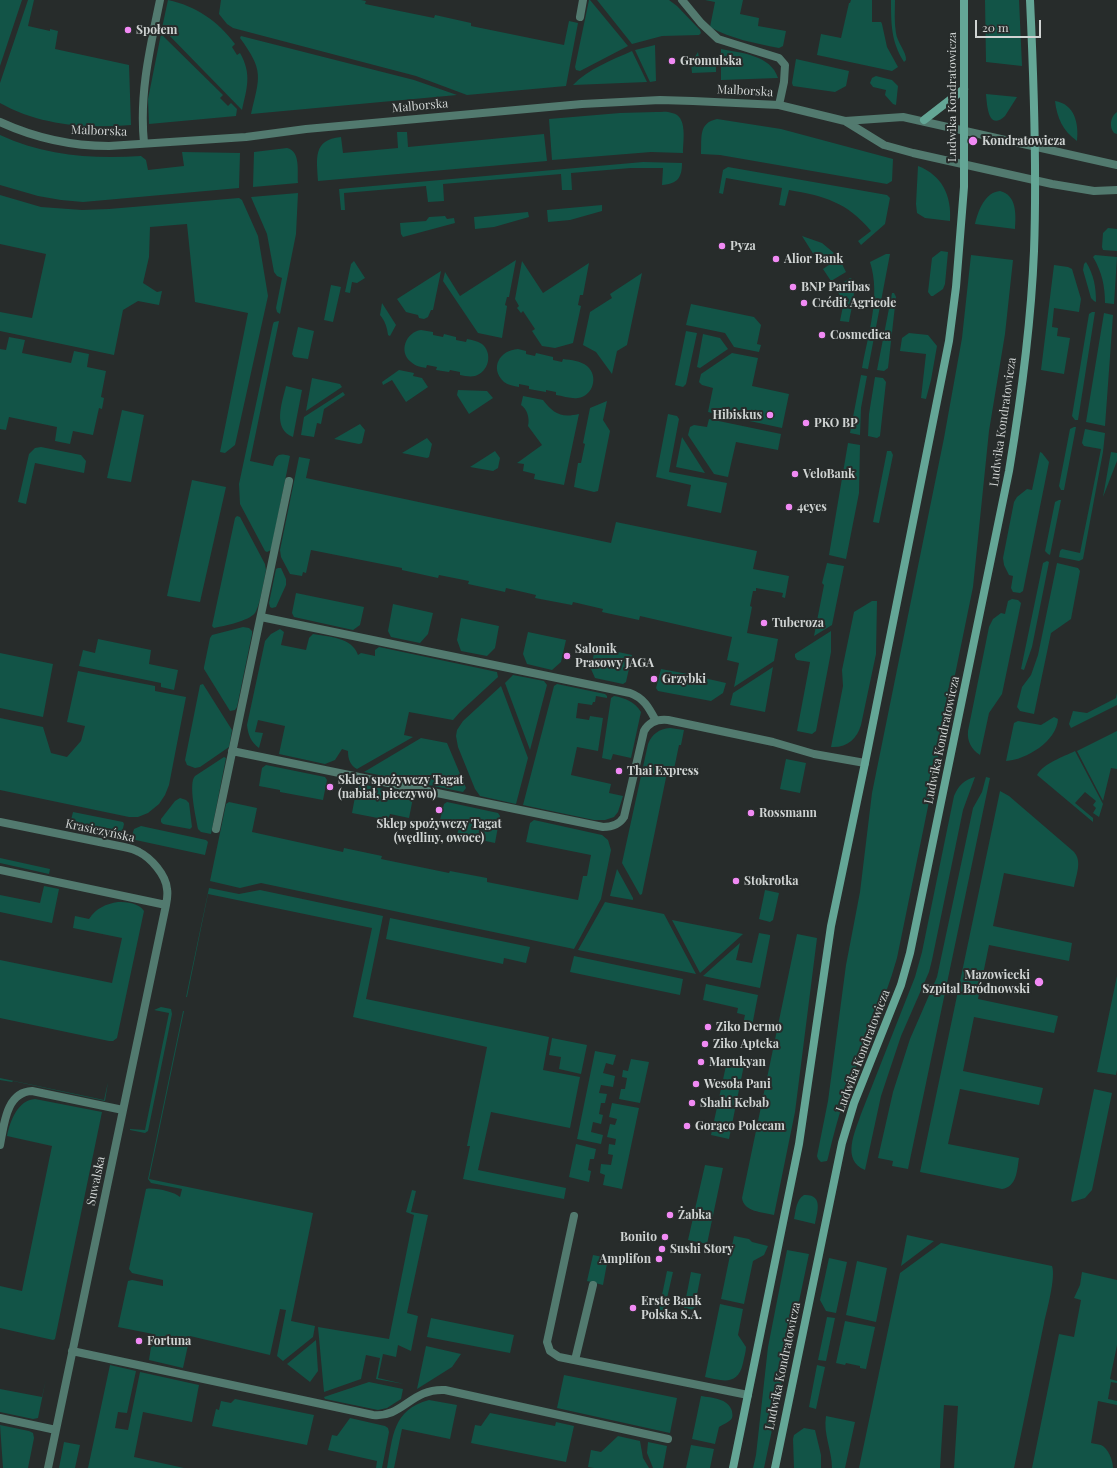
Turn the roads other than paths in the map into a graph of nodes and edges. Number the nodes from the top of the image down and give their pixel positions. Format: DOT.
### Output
graph roads {
  1 [pos="160,0"];
  2 [pos="583,0"];
  3 [pos="682,0"];
  4 [pos="964,0"];
  5 [pos="1030,0"];
  6 [pos="580,17"];
  7 [pos="964,89"];
  8 [pos="779,105"];
  9 [pos="924,120"];
  10 [pos="845,121"];
  11 [pos="0,122"];
  12 [pos="964,130"];
  13 [pos="144,144"];
  14 [pos="1035,146"];
  15 [pos="964,164"];
  16 [pos="1117,165"];
  17 [pos="1035,180"];
  18 [pos="1117,190"];
  19 [pos="289,481"];
  20 [pos="261,617"];
  21 [pos="656,721"];
  22 [pos="232,751"];
  23 [pos="865,763"];
  24 [pos="0,822"];
  25 [pos="216,829"];
  26 [pos="0,870"];
  27 [pos="166,902"];
  28 [pos="123,1110"];
  29 [pos="0,1145"];
  30 [pos="574,1216"];
  31 [pos="593,1284"];
  32 [pos="72,1351"];
  33 [pos="575,1360"];
  34 [pos="748,1395"];
  35 [pos="0,1418"];
  36 [pos="56,1430"];
  37 [pos="668,1439"];
  38 [pos="48,1468"];
  39 [pos="733,1468"];
  40 [pos="775,1468"];
  1 -- 13 [label="street"];
  2 -- 6 [label="street"];
  3 -- 8 [label="street"];
  4 -- 7 [label="main road, Ludwika Kondratowicza"];
  5 -- 14 [label="main road, Ludwika Kondratowicza"];
  7 -- 9 [label="main road"];
  7 -- 12 [label="main road, Ludwika Kondratowicza"];
  8 -- 10 [label="street, Malborska"];
  8 -- 13 [label="street, Malborska"];
  9 -- 10 [label="street, Malborska"];
  9 -- 12 [label="street, Malborska"];
  10 -- 15 [label="street, Malborska"];
  11 -- 13 [label="street, Malborska"];
  12 -- 14 [label="street, Malborska"];
  12 -- 15 [label="main road, Ludwika Kondratowicza"];
  14 -- 16 [label="street, Malborska"];
  14 -- 17 [label="main road, Ludwika Kondratowicza"];
  15 -- 17 [label="street, Malborska"];
  15 -- 23 [label="main road, Ludwika Kondratowicza"];
  17 -- 18 [label="street, Malborska"];
  17 -- 40 [label="main road, Ludwika Kondratowicza"];
  19 -- 20 [label="street"];
  20 -- 21 [label="street"];
  20 -- 22 [label="street"];
  21 -- 22 [label="street"];
  21 -- 23 [label="street"];
  22 -- 25 [label="street"];
  23 -- 34 [label="main road, Ludwika Kondratowicza"];
  24 -- 27 [label="street, Krasiczyńska"];
  26 -- 27 [label="street"];
  27 -- 28 [label="street, Suwalska"];
  28 -- 29 [label="street"];
  28 -- 32 [label="street, Suwalska"];
  30 -- 33 [label="street"];
  31 -- 33 [label="street"];
  32 -- 36 [label="street, Suwalska"];
  32 -- 37 [label="street"];
  33 -- 34 [label="street"];
  34 -- 39 [label="main road, Ludwika Kondratowicza"];
  35 -- 36 [label="street"];
  36 -- 38 [label="street, Suwalska"];
}
